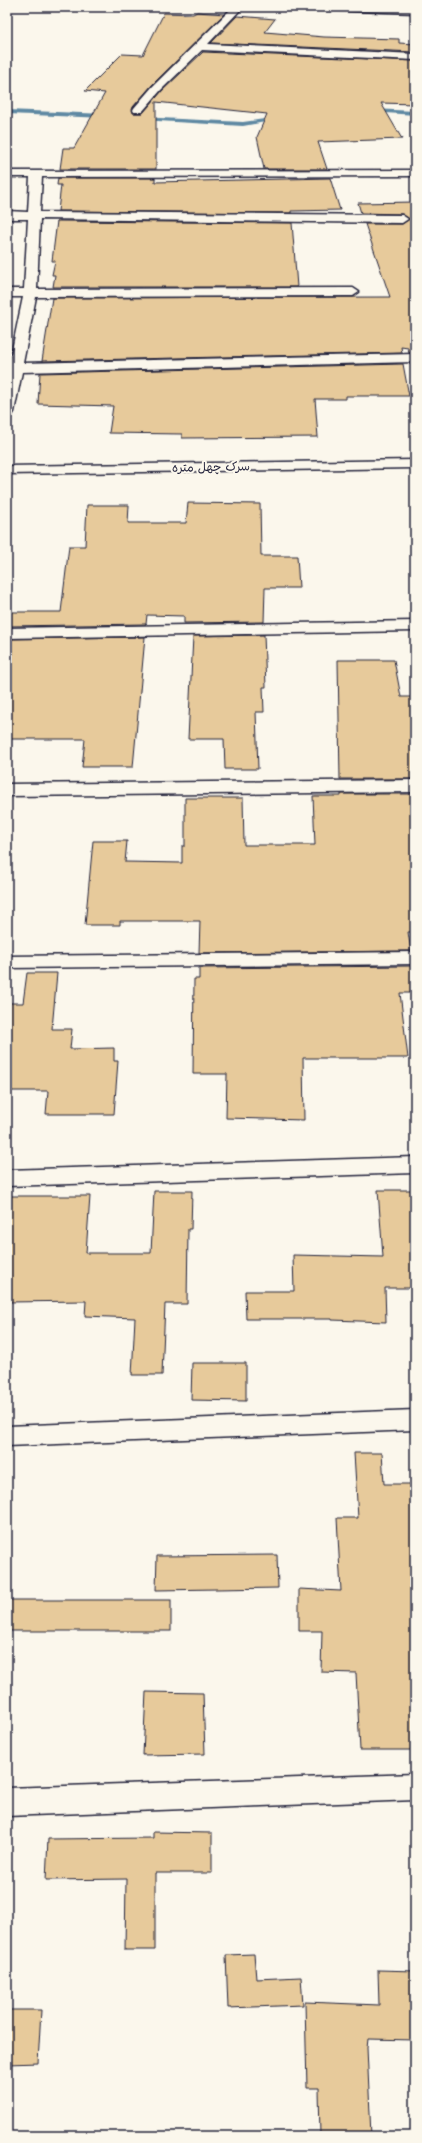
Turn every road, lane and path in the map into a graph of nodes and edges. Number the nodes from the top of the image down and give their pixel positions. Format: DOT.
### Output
graph roads {
  1 [pos="238,7"];
  2 [pos="323,7"];
  3 [pos="415,10"];
  4 [pos="200,47"];
  5 [pos="415,57"];
  6 [pos="138,110"];
  7 [pos="415,173"];
  8 [pos="7,174"];
  9 [pos="36,175"];
  10 [pos="7,215"];
  11 [pos="33,215"];
  12 [pos="402,219"];
  13 [pos="353,292"];
  14 [pos="7,293"];
  15 [pos="30,293"];
  16 [pos="415,358"];
  17 [pos="12,368"];
  18 [pos="7,412"];
  19 [pos="415,464"];
  20 [pos="7,470"];
  21 [pos="415,626"];
  22 [pos="7,633"];
  23 [pos="415,786"];
  24 [pos="7,790"];
  25 [pos="415,958"];
  26 [pos="7,962"];
  27 [pos="415,1165"];
  28 [pos="7,1178"];
  29 [pos="415,1420"];
  30 [pos="7,1436"];
  31 [pos="415,1788"];
  32 [pos="7,1802"];
  1 -- 4 [label="street"];
  2 -- 3 [label="street"];
  4 -- 5 [label="street"];
  4 -- 6 [label="street"];
  7 -- 9 [label="street"];
  8 -- 9 [label="street"];
  9 -- 11 [label="street"];
  10 -- 11 [label="street"];
  11 -- 12 [label="street"];
  11 -- 15 [label="street"];
  13 -- 15 [label="street"];
  14 -- 15 [label="street"];
  15 -- 17 [label="street"];
  16 -- 17 [label="street"];
  17 -- 18 [label="street"];
  19 -- 20 [label="street, سرک چهل متره"];
  21 -- 22 [label="street"];
  23 -- 24 [label="street"];
  25 -- 26 [label="street"];
  27 -- 28 [label="street"];
  29 -- 30 [label="street"];
  31 -- 32 [label="street"];
}
